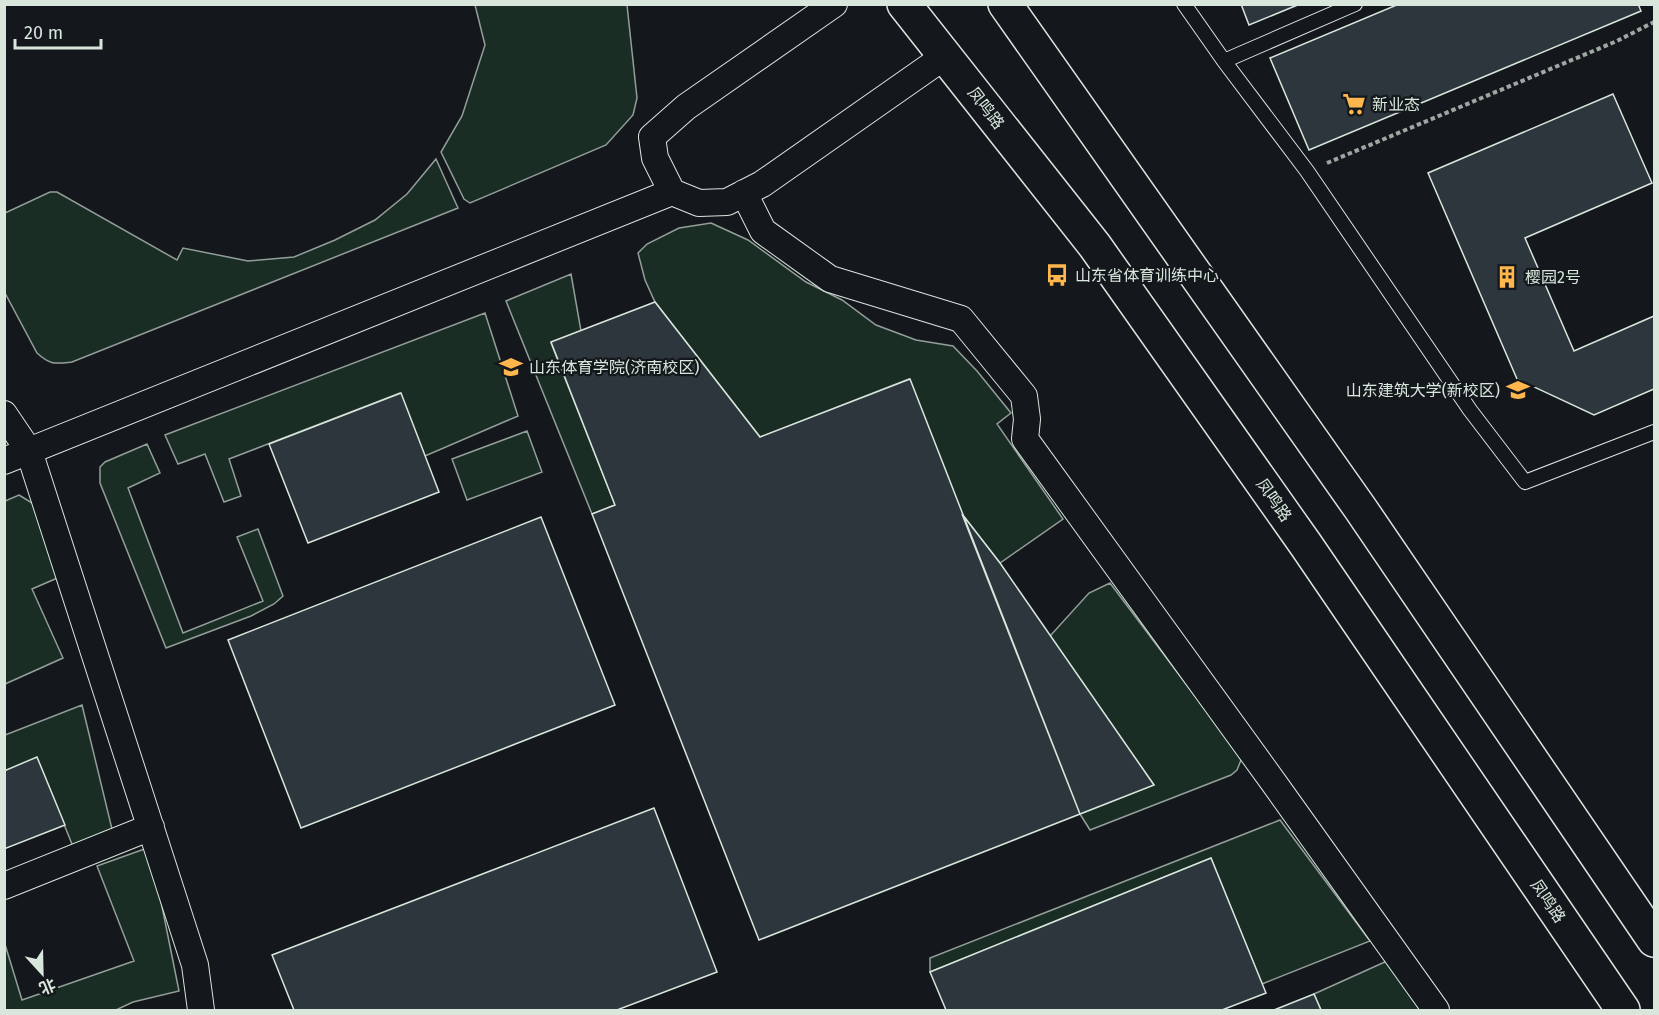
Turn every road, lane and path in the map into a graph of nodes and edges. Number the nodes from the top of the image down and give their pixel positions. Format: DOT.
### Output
graph roads {
  1 [pos="834,4"];
  2 [pos="904,4"];
  3 [pos="1005,4"];
  4 [pos="1184,4"];
  5 [pos="1355,4"];
  6 [pos="1654,22"];
  7 [pos="945,56"];
  8 [pos="1224,61"];
  9 [pos="1307,171"];
  10 [pos="672,192"];
  11 [pos="744,193"];
  12 [pos="4,414"];
  13 [pos="1654,432"];
  14 [pos="29,452"];
  15 [pos="4,462"];
  16 [pos="151,827"];
  17 [pos="4,886"];
  18 [pos="1654,940"];
  19 [pos="201,1011"];
  20 [pos="1436,1011"];
  21 [pos="1623,1011"];
  1 -- 10 [label="street"];
  2 -- 7 [label="main road, 凤鸣路"];
  3 -- 18 [label="main road"];
  4 -- 8 [label="lane"];
  5 -- 8 [label="lane"];
  6 -- 9 [label="path"];
  7 -- 11 [label="street"];
  7 -- 21 [label="main road, 凤鸣路"];
  8 -- 9 [label="lane"];
  9 -- 13 [label="lane"];
  10 -- 11 [label="street"];
  10 -- 14 [label="street"];
  11 -- 20 [label="street"];
  12 -- 14 [label="street"];
  14 -- 15 [label="street"];
  14 -- 16 [label="street"];
  16 -- 17 [label="street"];
  16 -- 19 [label="street"];
}
